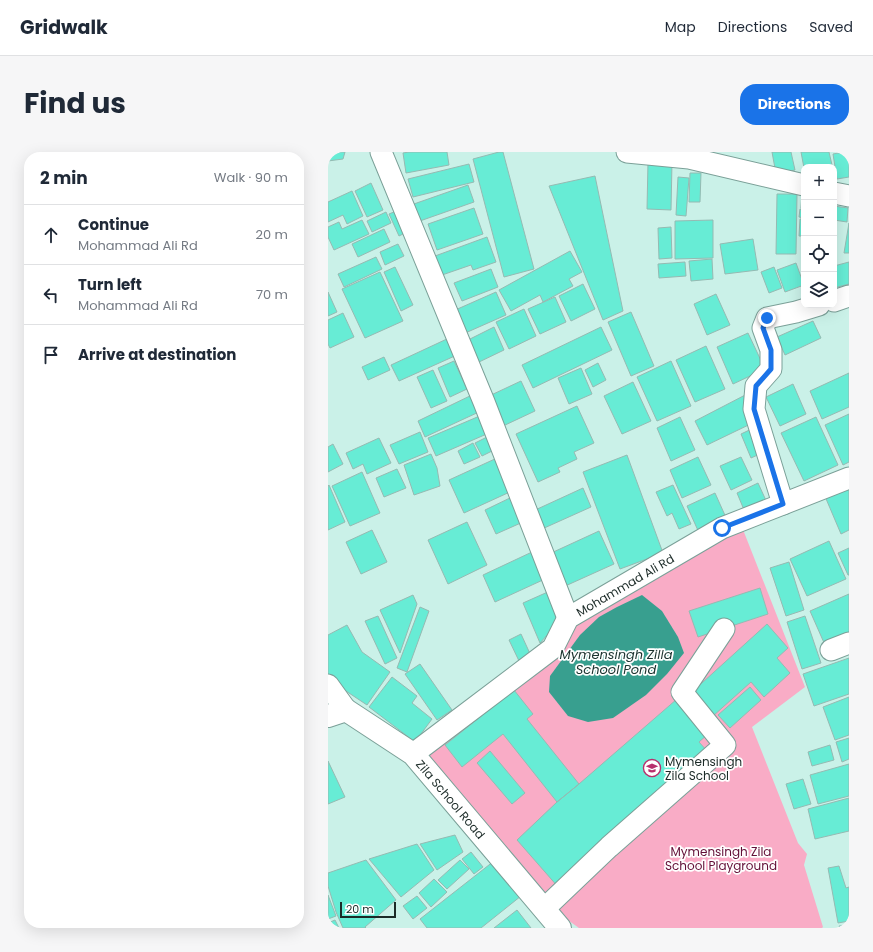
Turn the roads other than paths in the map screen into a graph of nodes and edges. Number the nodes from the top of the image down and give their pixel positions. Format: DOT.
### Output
graph roads {
  1 [pos="381,152"];
  2 [pos="627,152"];
  3 [pos="801,184"];
  4 [pos="837,193"];
  5 [pos="849,196"];
  6 [pos="849,296"];
  7 [pos="837,299"];
  8 [pos="809,308"];
  9 [pos="849,478"];
  10 [pos="783,504"];
  11 [pos="568,618"];
  12 [pos="724,629"];
  13 [pos="328,685"];
  14 [pos="337,713"];
  15 [pos="413,754"];
  16 [pos="544,909"];
  17 [pos="560,928"];
  1 -- 11 [label="street"];
  2 -- 3 [label="street"];
  4 -- 5 [label="street"];
  6 -- 7 [label="street"];
  8 -- 10 [label="street"];
  9 -- 10 [label="street, Mohammad Ali Rd"];
  10 -- 11 [label="street, Mohammad Ali Rd"];
  11 -- 15 [label="street, Mohammad Ali Rd"];
  12 -- 16 [label="street"];
  13 -- 14 [label="street, Zila School Road"];
  14 -- 15 [label="main road, Zila School Road"];
  15 -- 16 [label="main road, Zila School Road"];
  16 -- 17 [label="main road, Zila School Road"];
}
